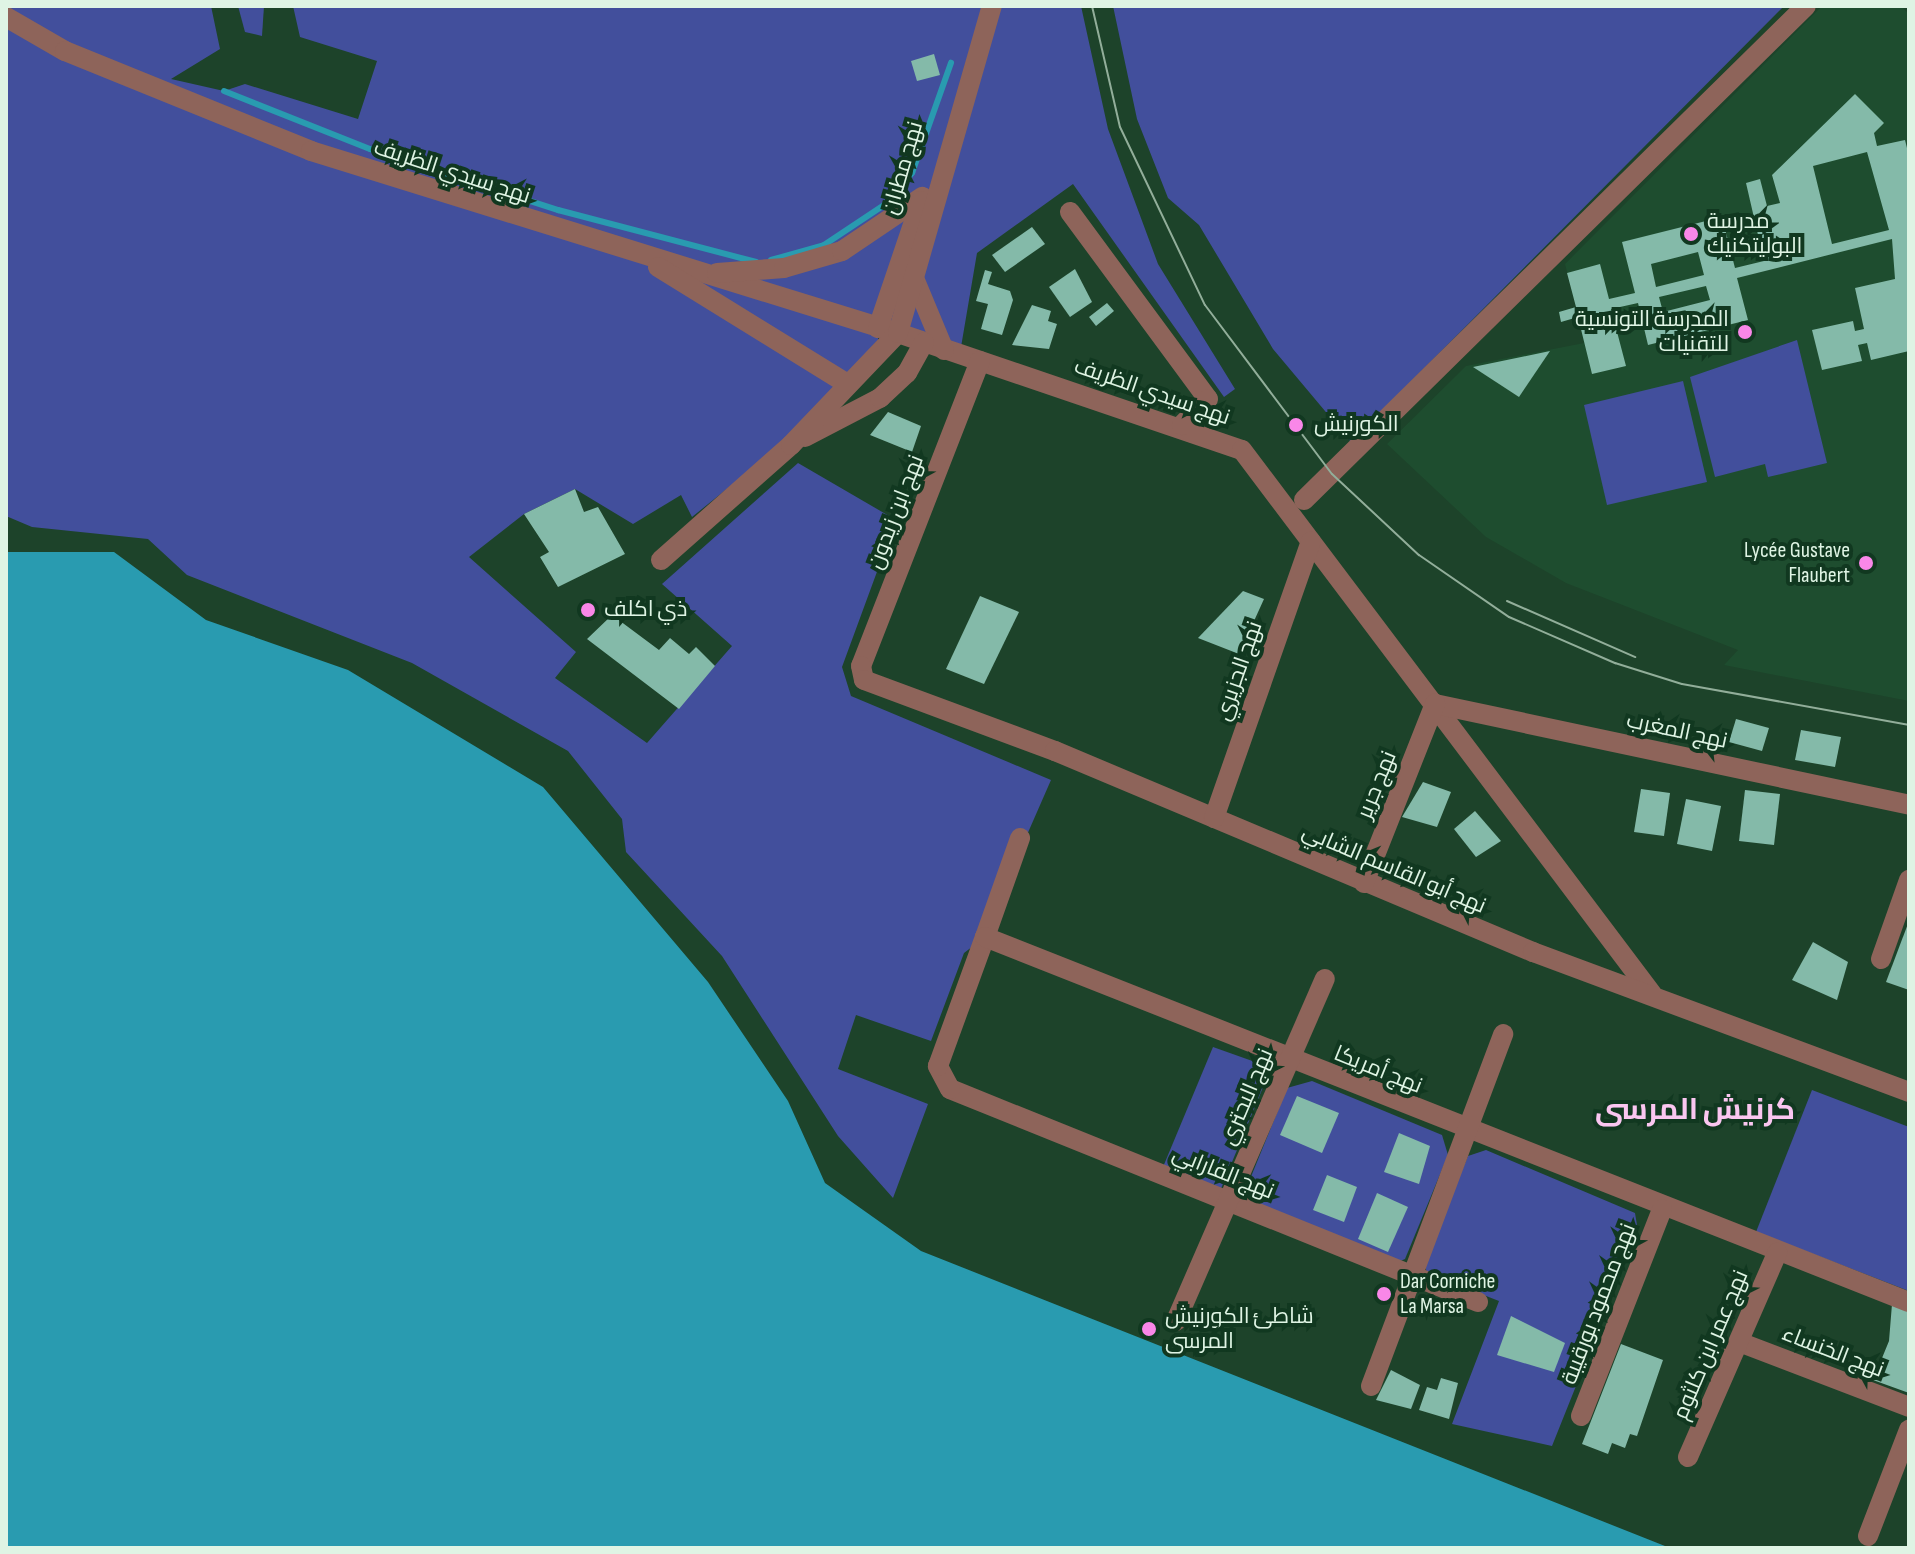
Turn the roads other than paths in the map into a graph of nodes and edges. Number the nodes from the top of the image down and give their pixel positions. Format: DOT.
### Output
graph roads {
  1 [pos="992,6"];
  2 [pos="1806,6"];
  3 [pos="6,17"];
  4 [pos="980,18"];
  5 [pos="922,197"];
  6 [pos="1070,212"];
  7 [pos="644,258"];
  8 [pos="707,274"];
  9 [pos="914,278"];
  10 [pos="888,331"];
  11 [pos="924,342"];
  12 [pos="944,350"];
  13 [pos="980,361"];
  14 [pos="846,383"];
  15 [pos="1182,425"];
  16 [pos="791,445"];
  17 [pos="1304,500"];
  18 [pos="1311,541"];
  19 [pos="661,560"];
  20 [pos="864,680"];
  21 [pos="1435,704"];
  22 [pos="1909,805"];
  23 [pos="1214,818"];
  24 [pos="1020,838"];
  25 [pos="1909,880"];
  26 [pos="1364,883"];
  27 [pos="985,937"];
  28 [pos="1881,959"];
  29 [pos="1325,979"];
  30 [pos="1652,994"];
  31 [pos="1503,1034"];
  32 [pos="1288,1060"];
  33 [pos="1909,1092"];
  34 [pos="1468,1131"];
  35 [pos="1229,1201"];
  36 [pos="1662,1209"];
  37 [pos="1777,1253"];
  38 [pos="1412,1277"];
  39 [pos="1478,1302"];
  40 [pos="1909,1302"];
  41 [pos="1176,1321"];
  42 [pos="1739,1342"];
  43 [pos="1371,1386"];
  44 [pos="1909,1407"];
  45 [pos="1581,1416"];
  46 [pos="1909,1430"];
  47 [pos="1688,1457"];
  48 [pos="1868,1536"];
  1 -- 4 [label="street"];
  2 -- 17 [label="street"];
  3 -- 7 [label="street, نهج سيدي الظريف"];
  4 -- 5 [label="street, نهج مطران"];
  4 -- 9 [label="street, نهج مطران"];
  5 -- 8 [label="street"];
  5 -- 10 [label="street, نهج مطران"];
  6 -- 15 [label="street"];
  7 -- 8 [label="street, نهج سيدي الظريف"];
  7 -- 14 [label="street"];
  8 -- 10 [label="street, نهج سيدي الظريف"];
  9 -- 10 [label="street, نهج مطران"];
  9 -- 12 [label="street"];
  10 -- 11 [label="street, نهج سيدي الظريف"];
  10 -- 14 [label="street"];
  11 -- 12 [label="street, نهج سيدي الظريف"];
  11 -- 16 [label="street"];
  12 -- 13 [label="street, نهج سيدي الظريف"];
  13 -- 15 [label="street, نهج سيدي الظريف"];
  13 -- 20 [label="street, نهج ابن زيدون"];
  14 -- 16 [label="street"];
  15 -- 18 [label="street, نهج سيدي الظريف"];
  16 -- 19 [label="street"];
  18 -- 21 [label="street, نهج سيدي الظريف"];
  18 -- 23 [label="street, نهج الجزيري"];
  20 -- 23 [label="street, نهج أبو القاسم الشابي"];
  21 -- 22 [label="street, نهج المغرب"];
  21 -- 26 [label="street, نهج جرير"];
  21 -- 30 [label="street, نهج سيدي الظريف"];
  23 -- 26 [label="street, نهج أبو القاسم الشابي"];
  24 -- 27 [label="street"];
  25 -- 28 [label="street"];
  26 -- 30 [label="street, نهج أبو القاسم الشابي"];
  27 -- 32 [label="street, نهج أمريكا"];
  27 -- 35 [label="street, نهج الفارابي"];
  29 -- 32 [label="street, نهج البحتري"];
  30 -- 33 [label="street, نهج أبو القاسم الشابي"];
  31 -- 34 [label="street"];
  32 -- 34 [label="street, نهج أمريكا"];
  32 -- 35 [label="street, نهج البحتري"];
  34 -- 36 [label="street, نهج أمريكا"];
  34 -- 38 [label="street"];
  35 -- 38 [label="street, نهج الفارابي"];
  35 -- 41 [label="street, نهج البحتري"];
  36 -- 37 [label="street, نهج أمريكا"];
  36 -- 45 [label="street, نهج محمود بورقيبة"];
  37 -- 40 [label="street, نهج أمريكا"];
  37 -- 42 [label="street, نهج عمر ابن كلثوم"];
  38 -- 39 [label="street, نهج الفارابي"];
  38 -- 43 [label="street"];
  42 -- 44 [label="street, نهج الخنساء"];
  42 -- 47 [label="street, نهج عمر ابن كلثوم"];
  46 -- 48 [label="street"];
}
